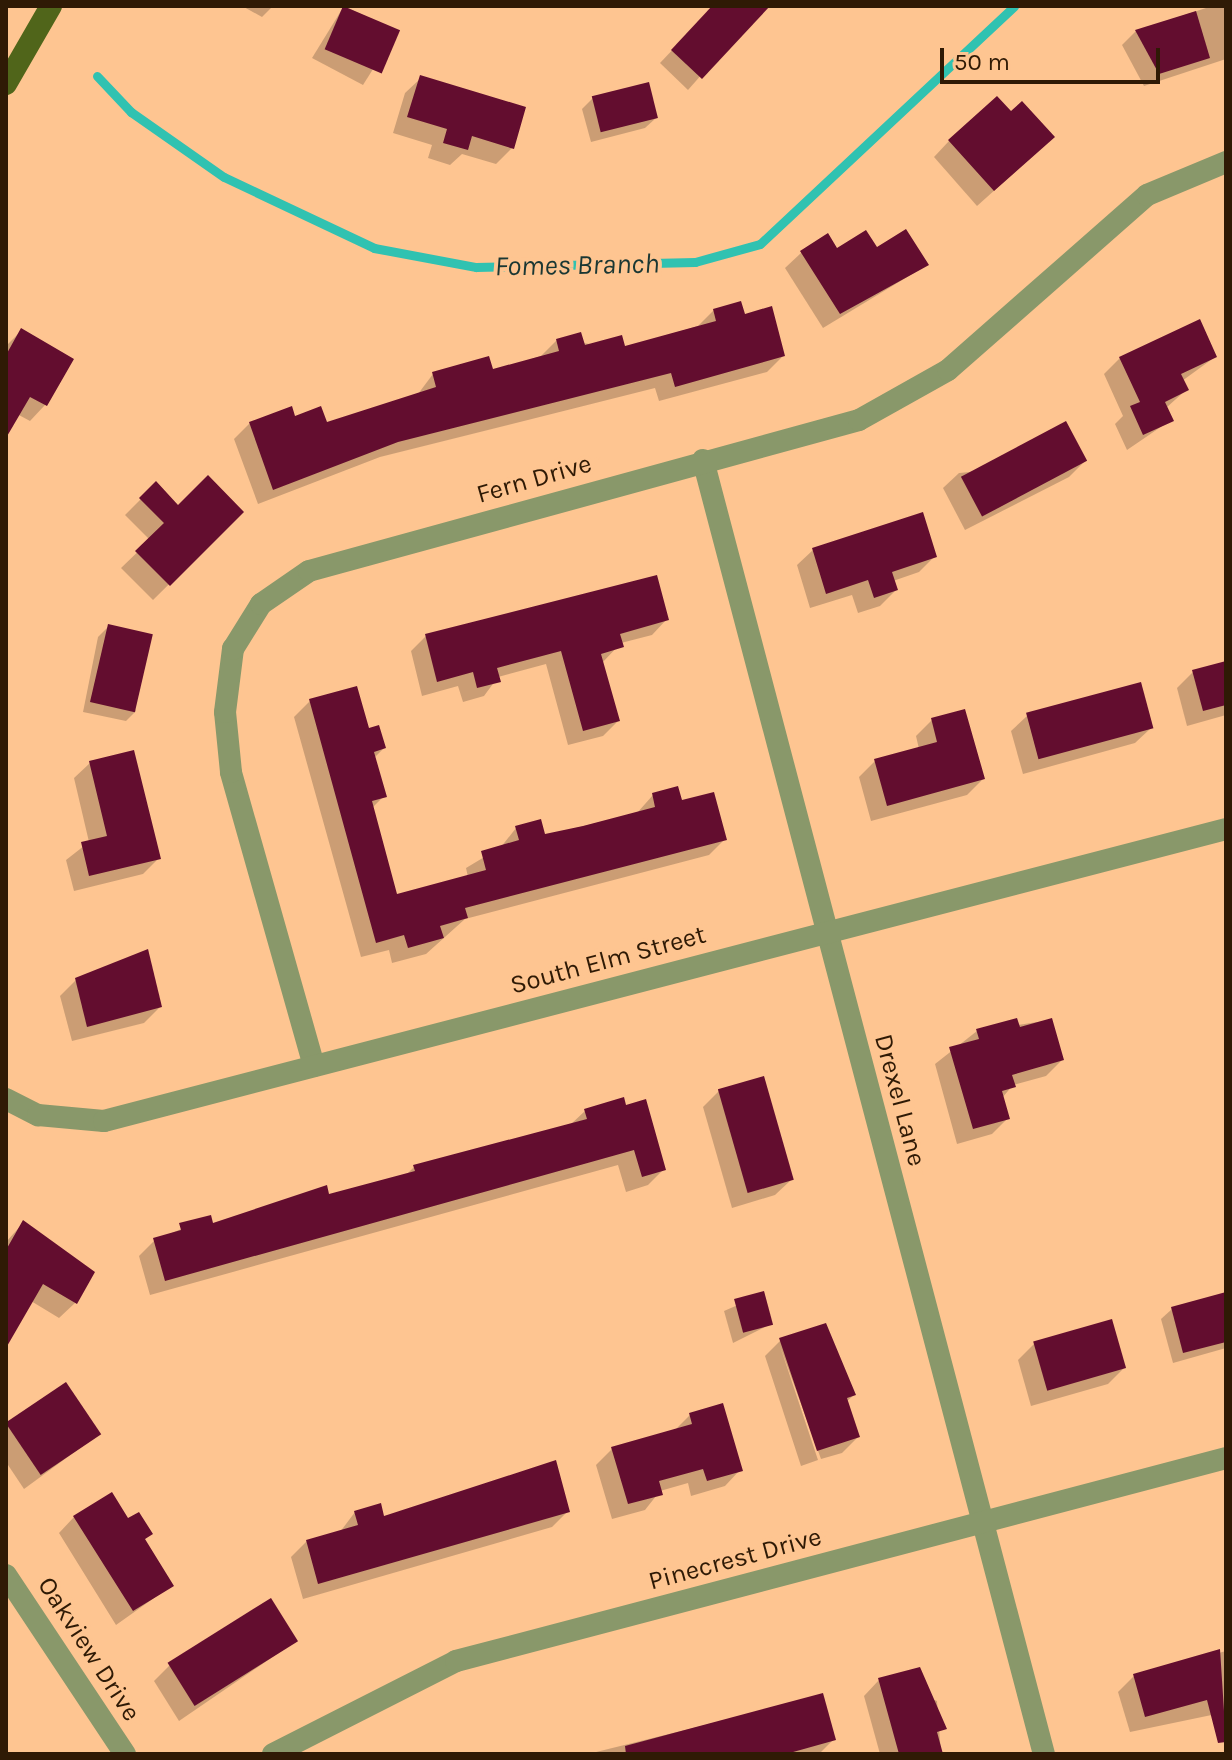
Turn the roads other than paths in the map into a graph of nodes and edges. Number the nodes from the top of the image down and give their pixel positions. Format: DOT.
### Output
graph roads {
  1 [pos="51,6"];
  2 [pos="6,84"];
  3 [pos="1226,162"];
  4 [pos="703,460"];
  5 [pos="1226,829"];
  6 [pos="827,932"];
  7 [pos="314,1066"];
  8 [pos="6,1099"];
  9 [pos="1226,1458"];
  10 [pos="982,1523"];
  11 [pos="8,1582"];
  12 [pos="125,1754"];
  13 [pos="273,1754"];
  14 [pos="1044,1754"];
  1 -- 2 [label="main road"];
  3 -- 4 [label="street, Fern Drive"];
  4 -- 6 [label="street, Drexel Lane"];
  4 -- 7 [label="street, Fern Drive"];
  5 -- 6 [label="street, South Elm Street"];
  6 -- 7 [label="street, South Elm Street"];
  6 -- 10 [label="street, Drexel Lane"];
  7 -- 8 [label="street, South Elm Street"];
  9 -- 10 [label="street, Pinecrest Drive"];
  10 -- 13 [label="street, Pinecrest Drive"];
  10 -- 14 [label="street, Drexel Lane"];
  11 -- 12 [label="street, Oakview Drive"];
}
